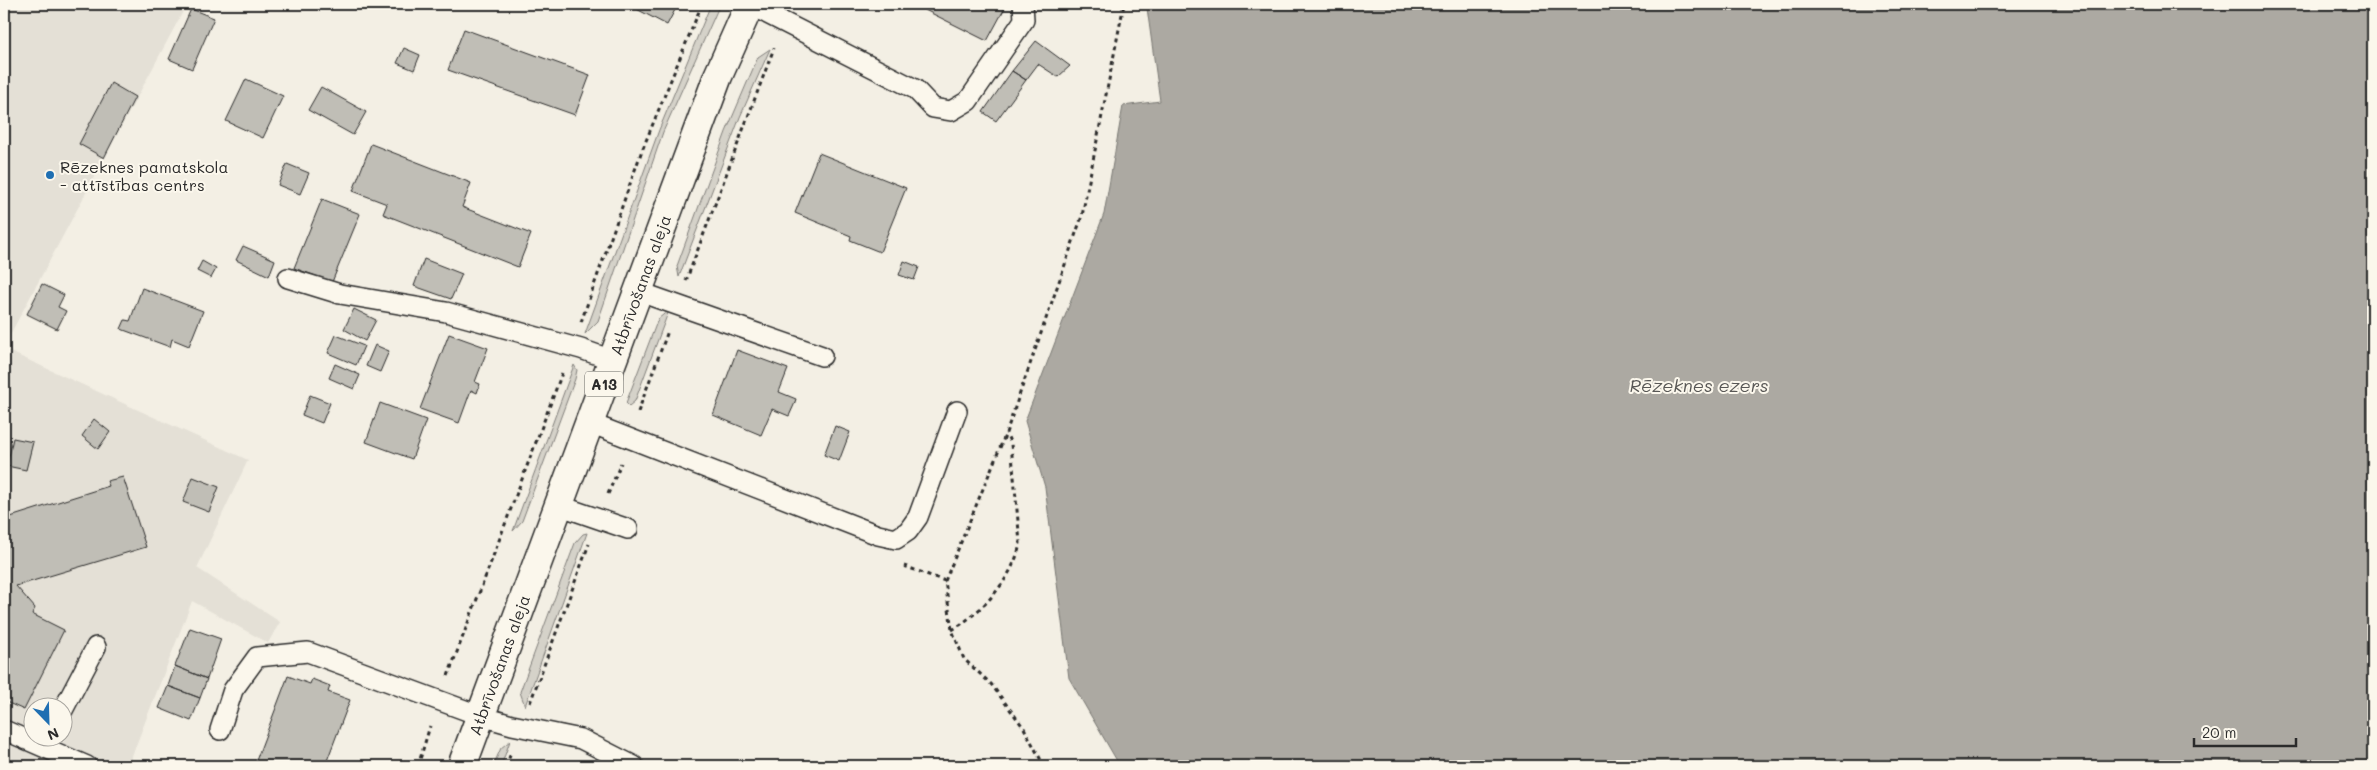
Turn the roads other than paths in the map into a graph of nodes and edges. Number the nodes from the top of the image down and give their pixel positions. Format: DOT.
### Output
graph roads {
  1 [pos="1023,4"];
  2 [pos="750,5"];
  3 [pos="288,278"];
  4 [pos="636,291"];
  5 [pos="822,356"];
  6 [pos="612,360"];
  7 [pos="957,411"];
  8 [pos="590,423"];
  9 [pos="558,505"];
  10 [pos="628,529"];
  11 [pos="96,647"];
  12 [pos="69,698"];
  13 [pos="481,716"];
  14 [pos="4,730"];
  15 [pos="220,730"];
  16 [pos="22,736"];
  17 [pos="55,748"];
  18 [pos="87,766"];
  19 [pos="462,766"];
  20 [pos="634,766"];
  1 -- 2 [label="lane"];
  2 -- 4 [label="main road, Atbrīvošanas aleja / A13"];
  3 -- 6 [label="lane"];
  4 -- 5 [label="lane"];
  4 -- 6 [label="main road, Atbrīvošanas aleja / A13"];
  6 -- 8 [label="main road, Atbrīvošanas aleja / A13"];
  7 -- 8 [label="lane"];
  8 -- 9 [label="main road, Atbrīvošanas aleja / A13"];
  9 -- 10 [label="lane"];
  9 -- 13 [label="main road, Atbrīvošanas aleja / A13"];
  11 -- 12 [label="lane"];
  13 -- 15 [label="lane"];
  13 -- 19 [label="main road, Atbrīvošanas aleja / A13"];
  13 -- 20 [label="lane"];
  14 -- 16 [label="lane"];
  17 -- 18 [label="lane"];
}
